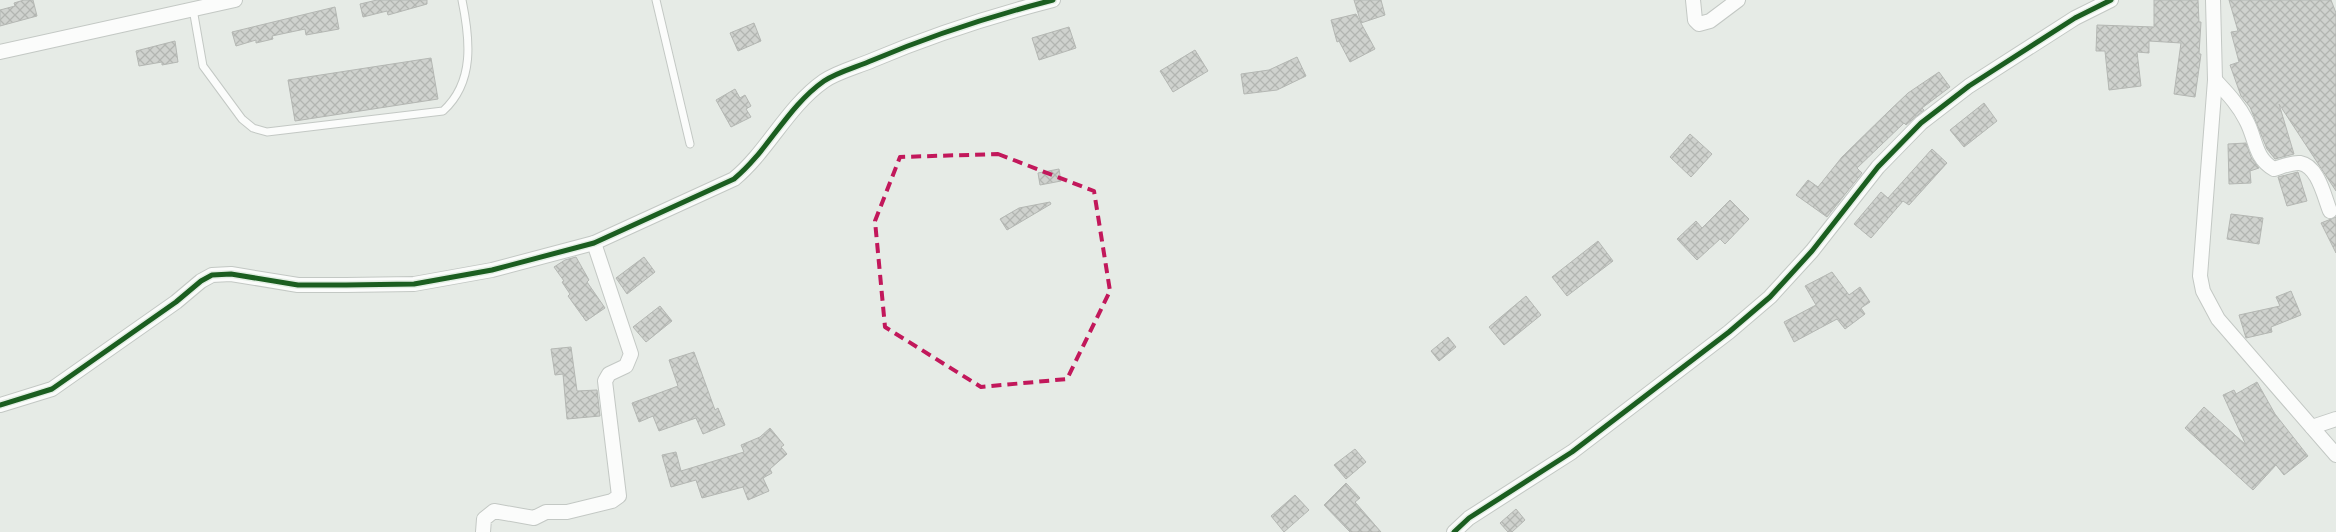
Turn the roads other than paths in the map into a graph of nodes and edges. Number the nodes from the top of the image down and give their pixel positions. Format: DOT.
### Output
graph roads {
  1 [pos="235,0"];
  2 [pos="462,0"];
  3 [pos="656,0"];
  4 [pos="1053,0"];
  5 [pos="1692,0"];
  6 [pos="1738,0"];
  7 [pos="2111,0"];
  8 [pos="2213,0"];
  9 [pos="192,4"];
  10 [pos="0,52"];
  11 [pos="2215,80"];
  12 [pos="690,144"];
  13 [pos="2330,211"];
  14 [pos="594,243"];
  15 [pos="0,405"];
  16 [pos="2336,419"];
  17 [pos="2312,427"];
  18 [pos="2336,455"];
  19 [pos="483,532"];
  20 [pos="1454,532"];
  1 -- 9 [label="street"];
  2 -- 9 [label="lane"];
  3 -- 12 [label="lane"];
  4 -- 14 [label="street"];
  5 -- 6 [label="street"];
  7 -- 20 [label="street"];
  8 -- 11 [label="street"];
  9 -- 10 [label="street"];
  11 -- 13 [label="street"];
  11 -- 17 [label="street"];
  14 -- 15 [label="street"];
  14 -- 19 [label="street"];
  16 -- 17 [label="street"];
  17 -- 18 [label="street"];
}
